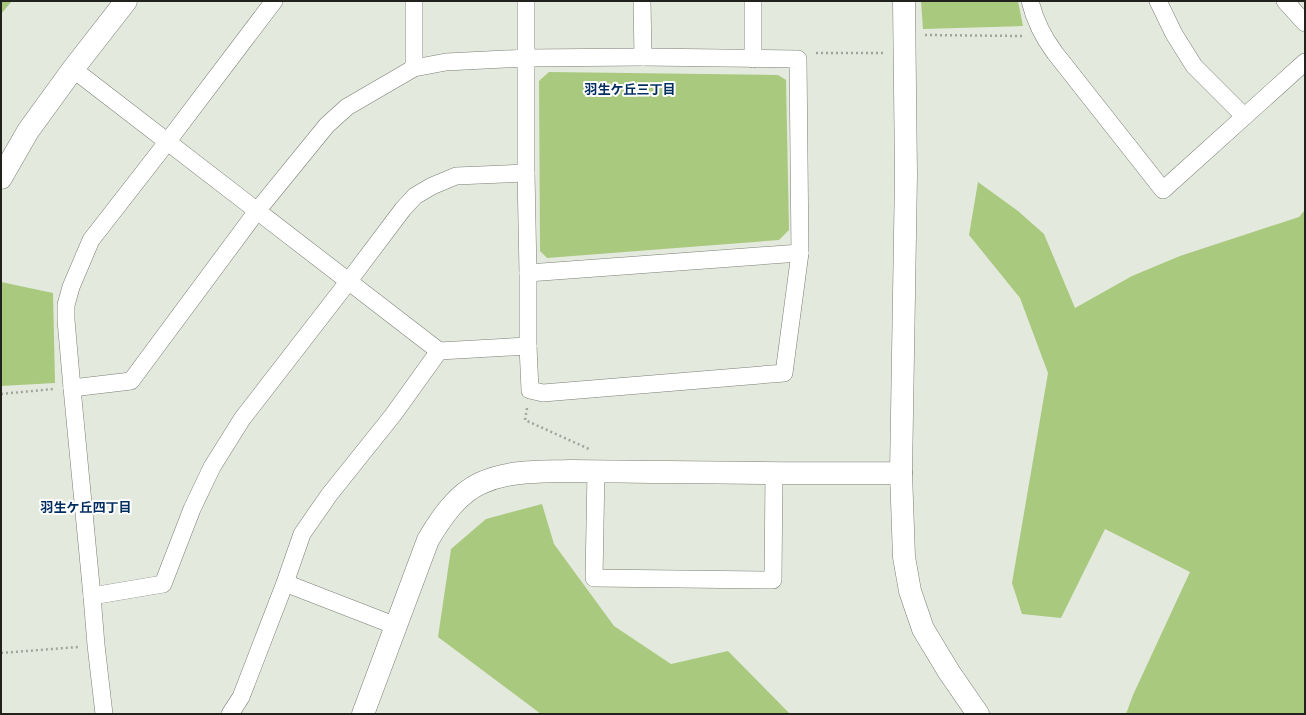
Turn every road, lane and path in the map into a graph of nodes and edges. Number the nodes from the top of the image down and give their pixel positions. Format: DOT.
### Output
graph roads {
  1 [pos="126,1"];
  2 [pos="274,1"];
  3 [pos="414,1"];
  4 [pos="526,1"];
  5 [pos="642,1"];
  6 [pos="753,1"];
  7 [pos="904,1"];
  8 [pos="1030,1"];
  9 [pos="1158,1"];
  10 [pos="1285,1"];
  11 [pos="1305,23"];
  12 [pos="1043,36"];
  13 [pos="904,44"];
  14 [pos="643,57"];
  15 [pos="527,58"];
  16 [pos="753,59"];
  17 [pos="798,59"];
  18 [pos="1305,62"];
  19 [pos="73,68"];
  20 [pos="414,68"];
  21 [pos="1244,116"];
  22 [pos="168,141"];
  23 [pos="526,173"];
  24 [pos="1,178"];
  25 [pos="257,211"];
  26 [pos="800,253"];
  27 [pos="528,273"];
  28 [pos="348,282"];
  29 [pos="528,346"];
  30 [pos="439,351"];
  31 [pos="72,388"];
  32 [pos="530,390"];
  33 [pos="1,394"];
  34 [pos="596,471"];
  35 [pos="901,473"];
  36 [pos="774,474"];
  37 [pos="285,583"];
  38 [pos="92,596"];
  39 [pos="396,626"];
  40 [pos="96,645"];
  41 [pos="1,653"];
  42 [pos="104,714"];
  43 [pos="230,714"];
  44 [pos="363,714"];
  45 [pos="978,714"];
  1 -- 19 [label="street"];
  2 -- 22 [label="street"];
  3 -- 20 [label="street"];
  4 -- 15 [label="street"];
  5 -- 14 [label="street"];
  6 -- 16 [label="street"];
  7 -- 13 [label="street"];
  8 -- 12 [label="street"];
  9 -- 21 [label="street"];
  10 -- 11 [label="street"];
  12 -- 13 [label="path"];
  12 -- 21 [label="street"];
  13 -- 17 [label="path"];
  13 -- 35 [label="street"];
  14 -- 15 [label="street"];
  14 -- 16 [label="street"];
  15 -- 20 [label="street"];
  15 -- 23 [label="street"];
  16 -- 17 [label="street"];
  17 -- 26 [label="street"];
  18 -- 21 [label="street"];
  19 -- 22 [label="street"];
  19 -- 24 [label="street"];
  20 -- 25 [label="street"];
  22 -- 25 [label="street"];
  22 -- 31 [label="street"];
  23 -- 27 [label="street"];
  23 -- 28 [label="street"];
  25 -- 28 [label="street"];
  25 -- 31 [label="street"];
  26 -- 27 [label="street"];
  26 -- 32 [label="street"];
  27 -- 29 [label="street"];
  28 -- 30 [label="street"];
  28 -- 38 [label="street"];
  29 -- 30 [label="street"];
  29 -- 32 [label="street"];
  30 -- 37 [label="street"];
  31 -- 33 [label="path"];
  31 -- 38 [label="street"];
  32 -- 34 [label="path"];
  34 -- 36 [label="street"];
  34 -- 36 [label="street"];
  34 -- 39 [label="street"];
  35 -- 36 [label="street"];
  35 -- 45 [label="street"];
  37 -- 39 [label="street"];
  37 -- 43 [label="street"];
  38 -- 40 [label="street"];
  39 -- 44 [label="street"];
  40 -- 41 [label="path"];
  40 -- 42 [label="street"];
}
